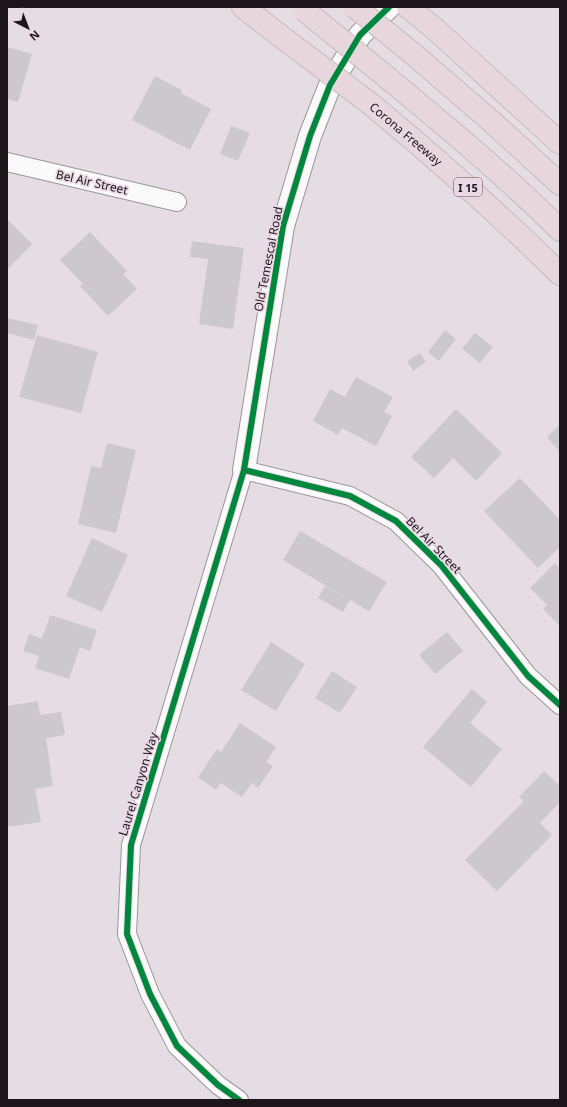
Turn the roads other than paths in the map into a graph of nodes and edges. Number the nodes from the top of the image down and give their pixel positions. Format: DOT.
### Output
graph roads {
  1 [pos="355,7"];
  2 [pos="389,7"];
  3 [pos="408,7"];
  4 [pos="302,8"];
  5 [pos="246,9"];
  6 [pos="560,143"];
  7 [pos="7,162"];
  8 [pos="560,184"];
  9 [pos="177,202"];
  10 [pos="560,230"];
  11 [pos="560,274"];
  12 [pos="244,470"];
  13 [pos="560,705"];
  14 [pos="239,1100"];
  1 -- 8 [label="highway, bridge"];
  2 -- 12 [label="street, Old Temescal Road"];
  3 -- 6 [label="highway"];
  4 -- 10 [label="highway, bridge"];
  5 -- 11 [label="highway, Corona Freeway / I 15, bridge"];
  7 -- 9 [label="street, Bel Air Street"];
  12 -- 13 [label="street, Bel Air Street"];
  12 -- 14 [label="street, Laurel Canyon Way"];
}
